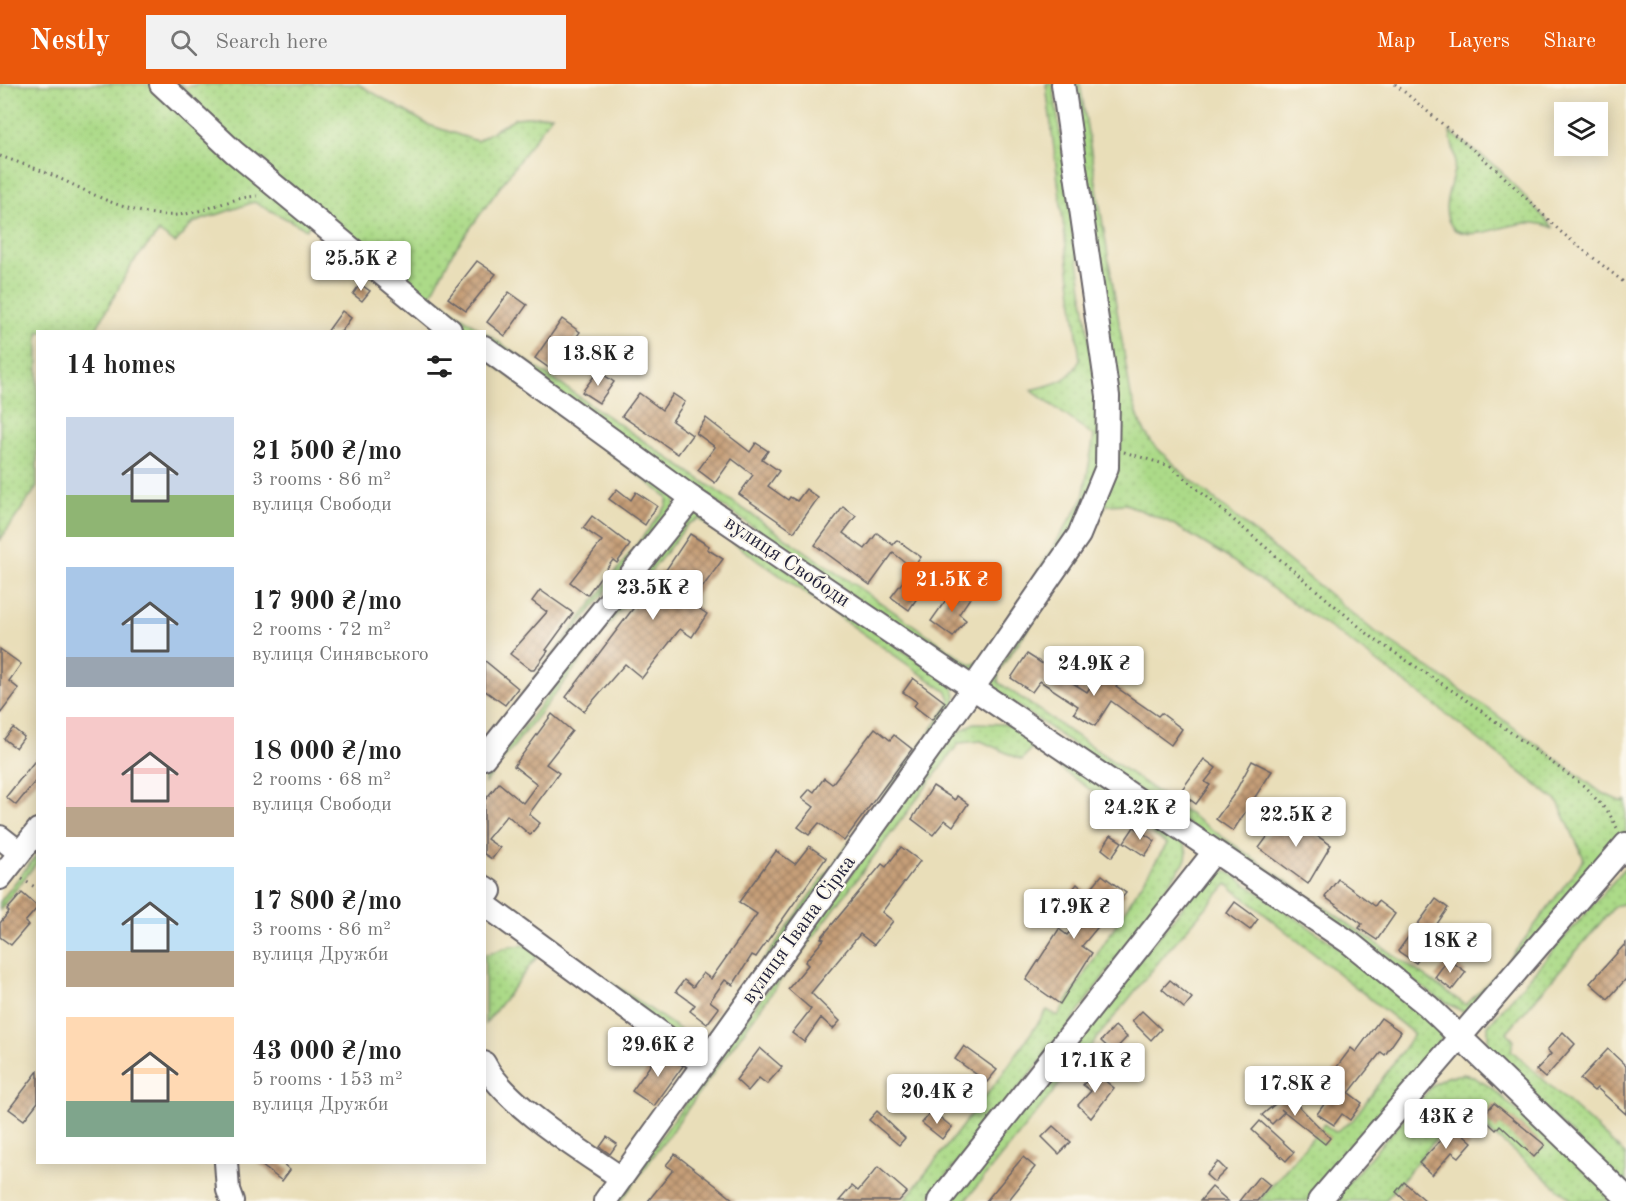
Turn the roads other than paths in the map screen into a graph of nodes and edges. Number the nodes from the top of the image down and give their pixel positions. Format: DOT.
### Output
graph roads {
  1 [pos="162,84"];
  2 [pos="1063,84"];
  3 [pos="450,330"];
  4 [pos="486,348"];
  5 [pos="692,498"];
  6 [pos="973,688"];
  7 [pos="486,756"];
  8 [pos="36,832"];
  9 [pos="0,837"];
  10 [pos="1625,845"];
  11 [pos="19,852"];
  12 [pos="1214,852"];
  13 [pos="0,878"];
  14 [pos="486,905"];
  15 [pos="1461,1038"];
  16 [pos="703,1064"];
  17 [pos="486,1067"];
  18 [pos="226,1164"];
  19 [pos="621,1178"];
  20 [pos="1626,1197"];
  21 [pos="232,1201"];
  22 [pos="605,1201"];
  23 [pos="939,1201"];
  24 [pos="1319,1201"];
  1 -- 3 [label="street"];
  2 -- 6 [label="street, вулиця Івана Сірка"];
  4 -- 5 [label="street, вулиця Свободи"];
  5 -- 6 [label="street, вулиця Свободи"];
  5 -- 7 [label="street"];
  6 -- 12 [label="street, вулиця Свободи"];
  6 -- 16 [label="street, вулиця Івана Сірка"];
  8 -- 11 [label="street"];
  9 -- 11 [label="street"];
  10 -- 15 [label="street"];
  11 -- 13 [label="street"];
  12 -- 15 [label="street, вулиця Свободи"];
  12 -- 23 [label="street"];
  14 -- 16 [label="street"];
  15 -- 20 [label="street, вулиця Свободи"];
  15 -- 24 [label="street"];
  16 -- 19 [label="street, вулиця Івана Сірка"];
  17 -- 19 [label="street"];
  18 -- 21 [label="street"];
  19 -- 22 [label="street, вулиця Івана Сірка"];
}
